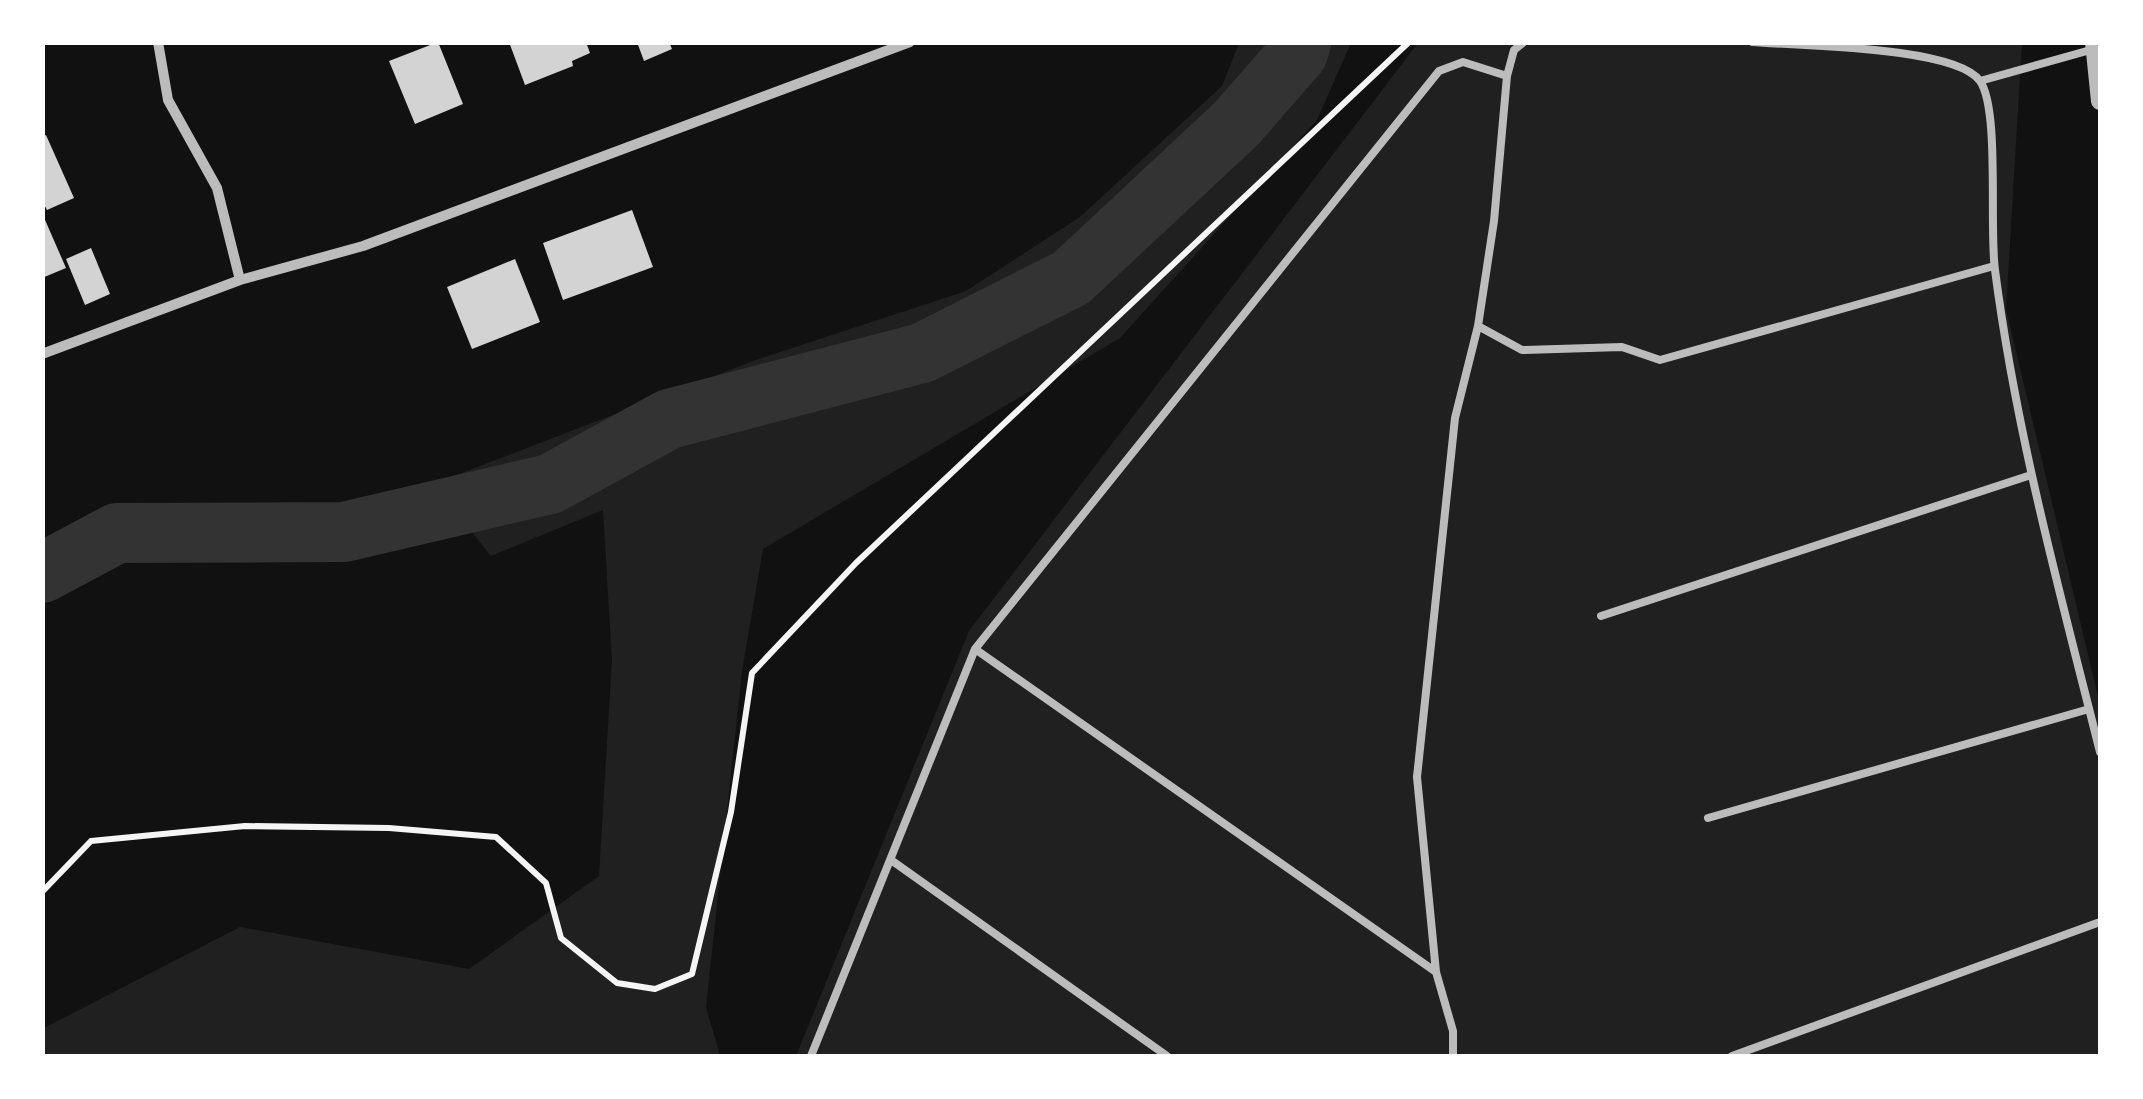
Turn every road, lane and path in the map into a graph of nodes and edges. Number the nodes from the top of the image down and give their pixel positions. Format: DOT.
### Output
graph roads {
  1 [pos="158,42"];
  2 [pos="910,42"];
  3 [pos="1409,42"];
  4 [pos="1524,42"];
  5 [pos="1752,42"];
  6 [pos="2094,46"];
  7 [pos="1507,76"];
  8 [pos="1980,81"];
  9 [pos="2100,101"];
  10 [pos="1994,266"];
  11 [pos="240,280"];
  12 [pos="1478,326"];
  13 [pos="42,354"];
  14 [pos="2031,474"];
  15 [pos="1601,616"];
  16 [pos="975,649"];
  17 [pos="2090,709"];
  18 [pos="2100,752"];
  19 [pos="1708,818"];
  20 [pos="891,860"];
  21 [pos="42,892"];
  22 [pos="2100,922"];
  23 [pos="1436,972"];
  24 [pos="811,1056"];
  25 [pos="1167,1056"];
  26 [pos="1453,1056"];
  27 [pos="1732,1056"];
  1 -- 11 [label="street"];
  2 -- 11 [label="street"];
  3 -- 21 [label="path"];
  4 -- 7 [label="lane"];
  5 -- 8 [label="lane"];
  6 -- 8 [label="lane"];
  6 -- 9 [label="street"];
  7 -- 12 [label="lane"];
  7 -- 16 [label="lane"];
  8 -- 10 [label="lane"];
  10 -- 12 [label="lane"];
  10 -- 14 [label="lane"];
  11 -- 13 [label="street"];
  12 -- 23 [label="lane"];
  14 -- 15 [label="lane"];
  14 -- 17 [label="lane"];
  16 -- 20 [label="lane"];
  16 -- 23 [label="lane"];
  17 -- 18 [label="lane"];
  17 -- 19 [label="lane"];
  20 -- 24 [label="lane"];
  20 -- 25 [label="lane"];
  22 -- 27 [label="lane"];
  23 -- 26 [label="lane"];
}
